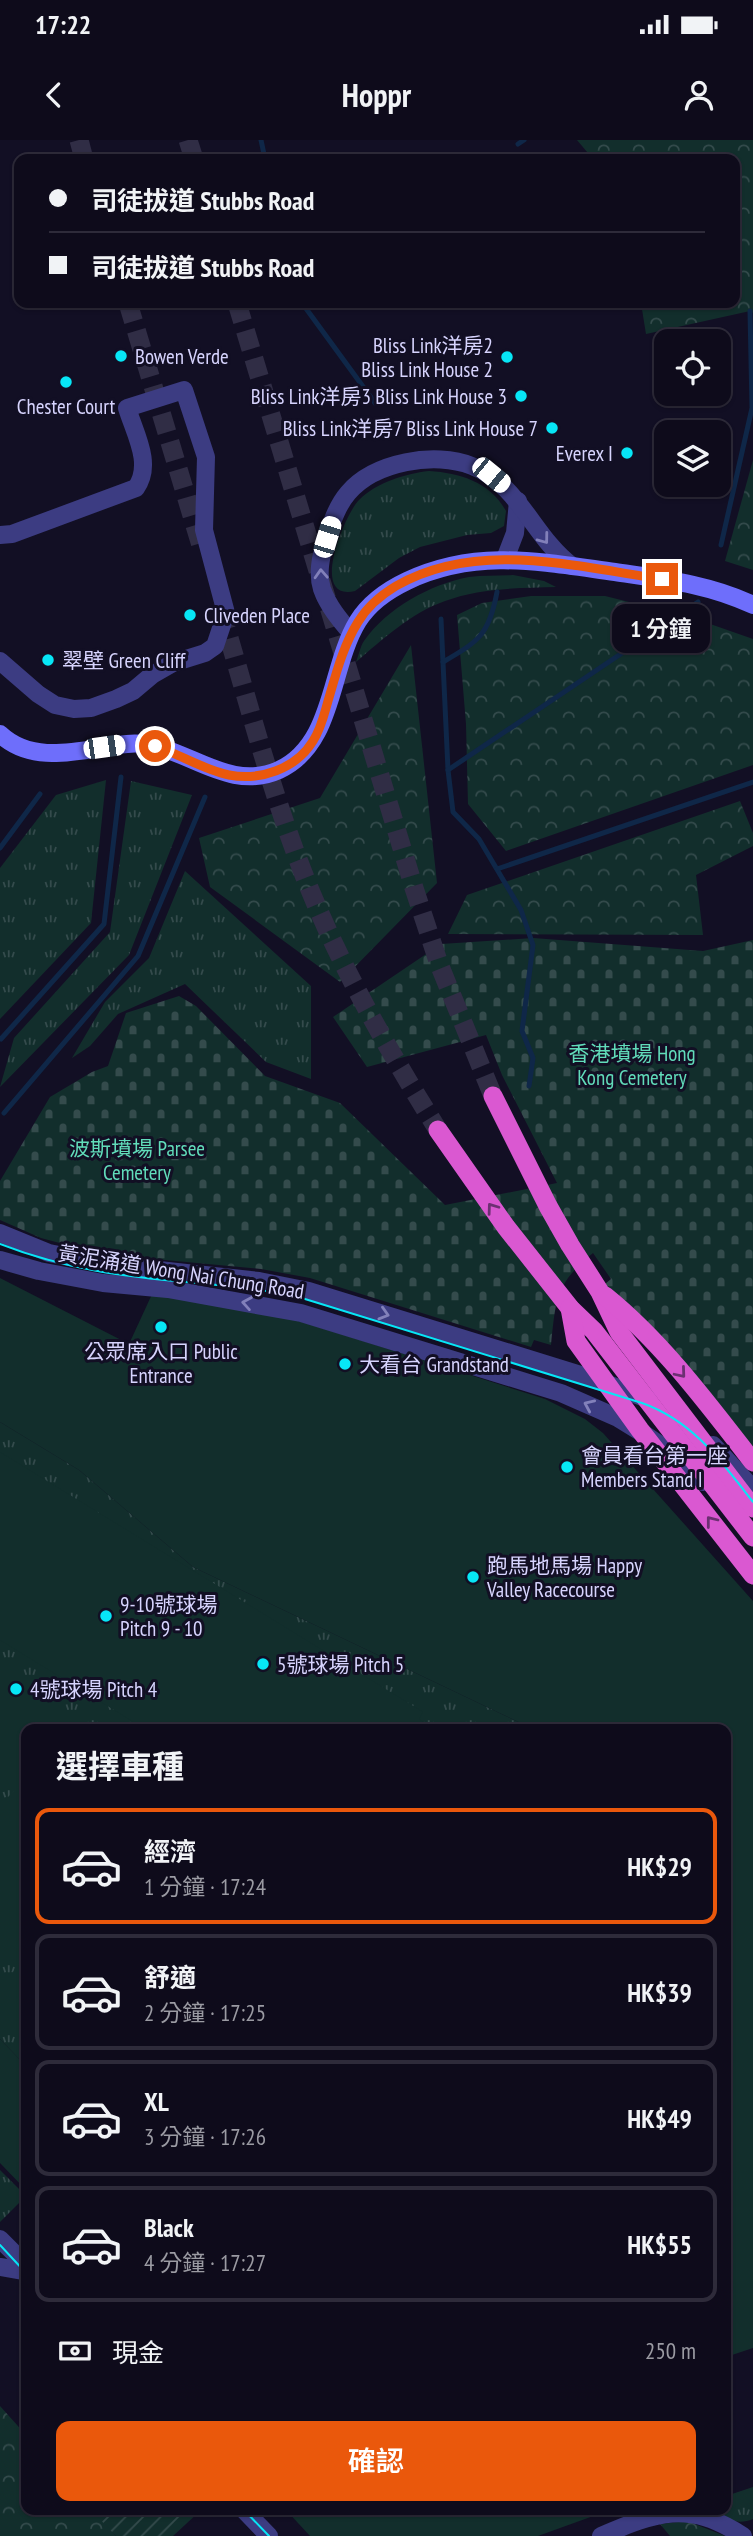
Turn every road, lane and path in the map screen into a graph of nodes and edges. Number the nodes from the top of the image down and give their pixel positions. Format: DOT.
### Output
graph roads {
  1 [pos="518,501"];
  2 [pos="0,535"];
  3 [pos="505,559"];
  4 [pos="572,566"];
  5 [pos="753,605"];
  6 [pos="351,634"];
  7 [pos="0,662"];
  8 [pos="0,734"];
  9 [pos="493,1096"];
  10 [pos="438,1130"];
  11 [pos="0,1233"];
  12 [pos="0,1260"];
  13 [pos="600,1292"];
  14 [pos="570,1308"];
  15 [pos="753,1462"];
  16 [pos="753,1489"];
  17 [pos="753,1508"];
  18 [pos="753,1539"];
  19 [pos="753,1574"];
  20 [pos="0,2239"];
  21 [pos="21,2264"];
  22 [pos="0,2267"];
  23 [pos="21,2271"];
  24 [pos="249,2515"];
  25 [pos="654,2515"];
  26 [pos="693,2515"];
  27 [pos="269,2536"];
  28 [pos="601,2536"];
  29 [pos="743,2536"];
  1 -- 3 [label="street"];
  1 -- 4 [label="street, one-way"];
  6 -- 1 [label="street, one-way"];
  2 -- 7 [label="street"];
  3 -- 4 [label="main road"];
  3 -- 6 [label="main road"];
  4 -- 5 [label="main road"];
  6 -- 8 [label="main road"];
  9 -- 13 [label="highway"];
  14 -- 10 [label="highway, one-way"];
  11 -- 16 [label="street, 黃泥涌道 Wong Nai Chung Road, one-way"];
  18 -- 12 [label="street, 黃泥涌道 Wong Nai Chung Road, one-way"];
  13 -- 15 [label="highway, one-way"];
  13 -- 17 [label="highway"];
  14 -- 18 [label="highway"];
  19 -- 14 [label="highway, one-way"];
  20 -- 21 [label="street"];
  22 -- 23 [label="street"];
  24 -- 27 [label="street"];
  25 -- 28 [label="street"];
  26 -- 29 [label="street"];
}
